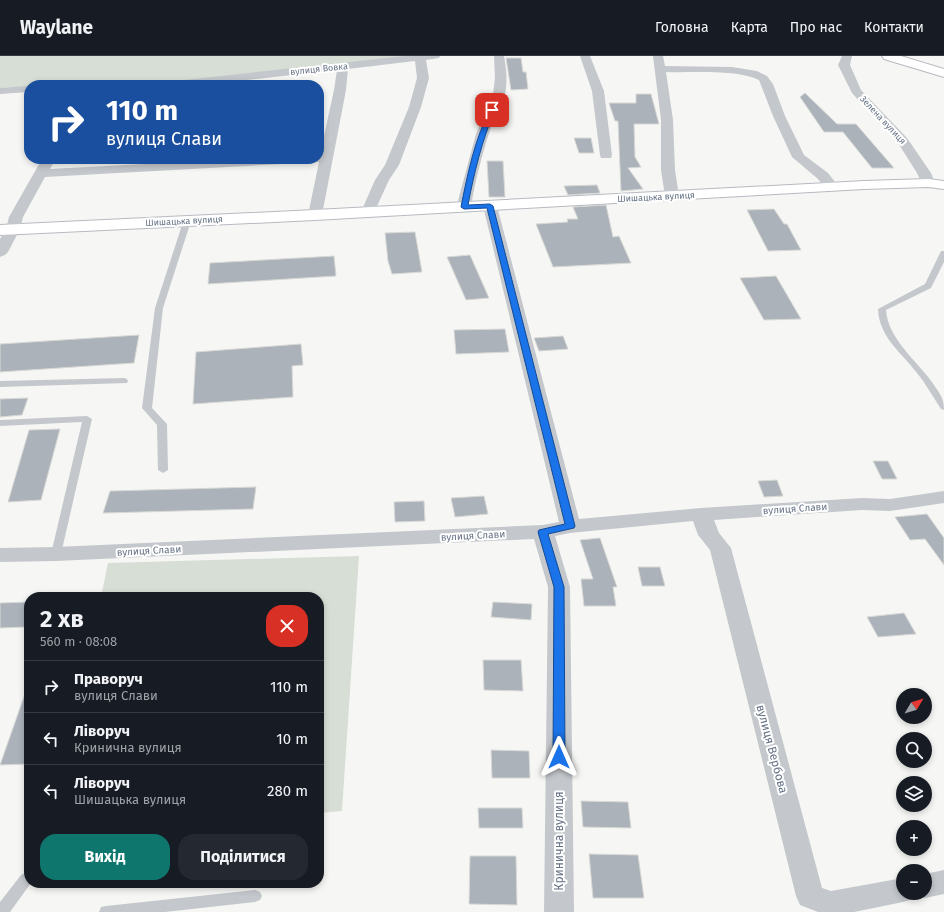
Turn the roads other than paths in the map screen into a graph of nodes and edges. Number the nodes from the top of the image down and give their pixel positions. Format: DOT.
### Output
graph roads {
  1 [pos="435,56"];
  2 [pos="499,56"];
  3 [pos="585,56"];
  4 [pos="658,56"];
  5 [pos="847,56"];
  6 [pos="888,56"];
  7 [pos="420,58"];
  8 [pos="343,67"];
  9 [pos="660,69"];
  10 [pos="944,73"];
  11 [pos="276,79"];
  12 [pos="261,80"];
  13 [pos="24,90"];
  14 [pos="0,91"];
  15 [pos="324,148"];
  16 [pos="606,155"];
  17 [pos="45,164"];
  18 [pos="221,164"];
  19 [pos="320,164"];
  20 [pos="40,173"];
  21 [pos="928,183"];
  22 [pos="944,185"];
  23 [pos="832,187"];
  24 [pos="672,196"];
  25 [pos="490,206"];
  26 [pos="464,207"];
  27 [pos="368,212"];
  28 [pos="315,215"];
  29 [pos="187,221"];
  30 [pos="9,228"];
  31 [pos="0,252"];
  32 [pos="944,253"];
  33 [pos="124,381"];
  34 [pos="0,384"];
  35 [pos="944,407"];
  36 [pos="0,423"];
  37 [pos="163,470"];
  38 [pos="944,496"];
  39 [pos="701,514"];
  40 [pos="570,526"];
  41 [pos="543,532"];
  42 [pos="56,554"];
  43 [pos="0,555"];
  44 [pos="24,882"];
  45 [pos="944,882"];
  46 [pos="932,885"];
  47 [pos="896,891"];
  48 [pos="254,896"];
  49 [pos="1,912"];
  50 [pos="106,912"];
  51 [pos="559,912"];
  1 -- 7 [label="street, вулиця Вовка"];
  2 -- 26 [label="street"];
  3 -- 16 [label="street"];
  4 -- 9 [label="street"];
  5 -- 21 [label="street, Зелена вулиця"];
  6 -- 10 [label="street"];
  7 -- 8 [label="street, вулиця Вовка"];
  7 -- 27 [label="street"];
  8 -- 11 [label="street, вулиця Вовка"];
  8 -- 15 [label="street"];
  9 -- 23 [label="street"];
  9 -- 24 [label="street"];
  11 -- 12 [label="street, вулиця Вовка"];
  13 -- 14 [label="street"];
  17 -- 20 [label="street"];
  18 -- 20 [label="street"];
  19 -- 28 [label="street"];
  20 -- 30 [label="street"];
  21 -- 22 [label="street, Шишацька вулиця"];
  21 -- 23 [label="street, Шишацька вулиця"];
  23 -- 24 [label="street, Шишацька вулиця"];
  24 -- 25 [label="street, Шишацька вулиця"];
  25 -- 26 [label="street, Шишацька вулиця"];
  25 -- 40 [label="street"];
  26 -- 27 [label="street, Шишацька вулиця"];
  27 -- 28 [label="street, Шишацька вулиця"];
  28 -- 29 [label="street, Шишацька вулиця"];
  29 -- 30 [label="street, Шишацька вулиця"];
  29 -- 37 [label="lane"];
  30 -- 31 [label="street"];
  32 -- 35 [label="lane"];
  33 -- 34 [label="lane"];
  36 -- 42 [label="lane"];
  38 -- 39 [label="street, вулиця Слави"];
  39 -- 40 [label="street, вулиця Слави"];
  39 -- 47 [label="street, вулиця Вербова"];
  40 -- 41 [label="street, вулиця Слави"];
  41 -- 42 [label="street, вулиця Слави"];
  41 -- 51 [label="street, Кринична вулиця"];
  42 -- 43 [label="street, вулиця Слави"];
  44 -- 49 [label="lane"];
  45 -- 46 [label="street"];
  48 -- 50 [label="lane"];
}
